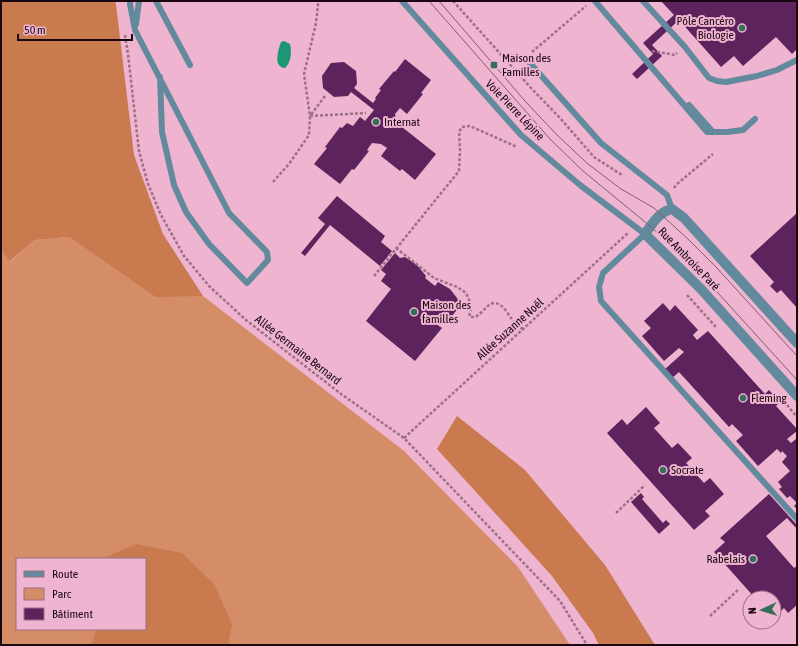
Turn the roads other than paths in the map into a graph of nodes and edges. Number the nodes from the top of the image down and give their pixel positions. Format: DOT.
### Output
graph roads {
  1 [pos="130,1"];
  2 [pos="139,1"];
  3 [pos="156,1"];
  4 [pos="402,1"];
  5 [pos="595,1"];
  6 [pos="598,1"];
  7 [pos="643,1"];
  8 [pos="135,30"];
  9 [pos="797,60"];
  10 [pos="529,62"];
  11 [pos="190,65"];
  12 [pos="160,77"];
  13 [pos="755,119"];
  14 [pos="710,132"];
  15 [pos="672,209"];
  16 [pos="645,234"];
  17 [pos="797,343"];
  18 [pos="797,396"];
  19 [pos="797,519"];
  1 -- 8 [label="lane"];
  2 -- 8 [label="lane"];
  3 -- 11 [label="lane"];
  4 -- 16 [label="lane, Voie Pierre Lépine"];
  5 -- 14 [label="lane"];
  6 -- 14 [label="lane"];
  7 -- 9 [label="lane"];
  8 -- 12 [label="lane"];
  10 -- 15 [label="lane"];
  12 -- 12 [label="lane"];
  13 -- 14 [label="lane"];
  15 -- 16 [label="street, Rue Ambroise Paré"];
  15 -- 17 [label="street, Rue Ambroise Paré"];
  16 -- 18 [label="street, Rue Ambroise Paré"];
  16 -- 19 [label="lane"];
}
